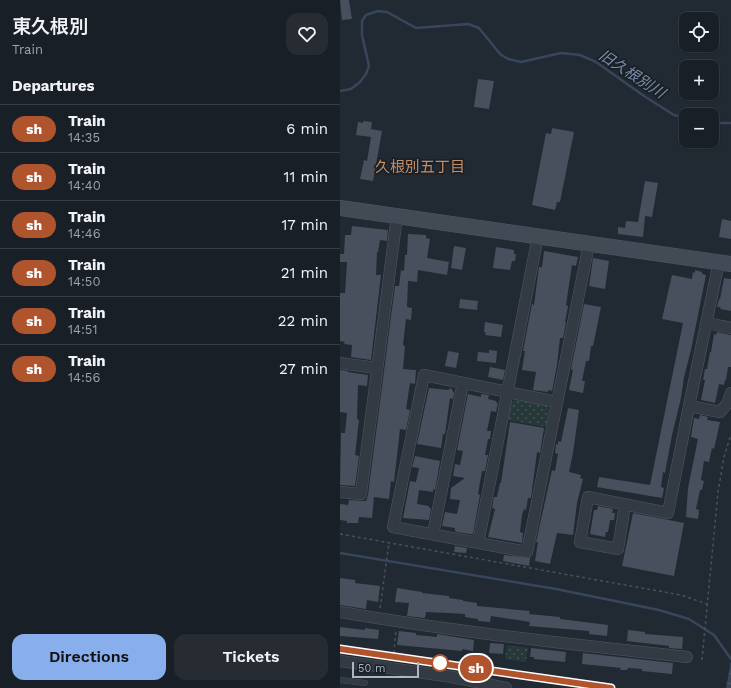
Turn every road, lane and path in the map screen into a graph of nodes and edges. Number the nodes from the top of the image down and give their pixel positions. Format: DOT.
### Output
graph roads {
  1 [pos="340,209"];
  2 [pos="397,216"];
  3 [pos="538,236"];
  4 [pos="590,244"];
  5 [pos="725,263"];
  6 [pos="707,322"];
  7 [pos="731,328"];
  8 [pos="340,363"];
  9 [pos="376,368"];
  10 [pos="463,383"];
  11 [pos="507,392"];
  12 [pos="731,393"];
  13 [pos="557,402"];
  14 [pos="689,406"];
  15 [pos="731,434"];
  16 [pos="340,492"];
  17 [pos="625,504"];
  18 [pos="340,534"];
  19 [pos="434,534"];
  20 [pos="388,542"];
  21 [pos="478,543"];
  22 [pos="706,604"];
  23 [pos="340,612"];
  24 [pos="379,619"];
  25 [pos="398,622"];
  26 [pos="394,651"];
  27 [pos="687,658"];
  28 [pos="702,660"];
  29 [pos="340,662"];
  30 [pos="340,680"];
  31 [pos="365,683"];
  32 [pos="506,688"];
  1 -- 2 [label="street"];
  2 -- 3 [label="street"];
  2 -- 9 [label="street"];
  3 -- 4 [label="street"];
  3 -- 11 [label="street"];
  4 -- 5 [label="street"];
  4 -- 13 [label="street"];
  5 -- 6 [label="street"];
  6 -- 7 [label="street"];
  6 -- 14 [label="street"];
  8 -- 9 [label="street"];
  9 -- 16 [label="street"];
  10 -- 11 [label="street"];
  10 -- 19 [label="street"];
  10 -- 19 [label="street"];
  11 -- 13 [label="street"];
  11 -- 21 [label="street"];
  12 -- 14 [label="street"];
  13 -- 21 [label="street"];
  14 -- 17 [label="street"];
  15 -- 22 [label="path"];
  17 -- 17 [label="street"];
  18 -- 20 [label="path"];
  19 -- 21 [label="street"];
  20 -- 22 [label="path"];
  20 -- 24 [label="path"];
  22 -- 28 [label="path"];
  23 -- 24 [label="street"];
  24 -- 25 [label="street"];
  25 -- 26 [label="path"];
  25 -- 27 [label="street"];
  29 -- 32 [label="street"];
  30 -- 31 [label="lane"];
}
